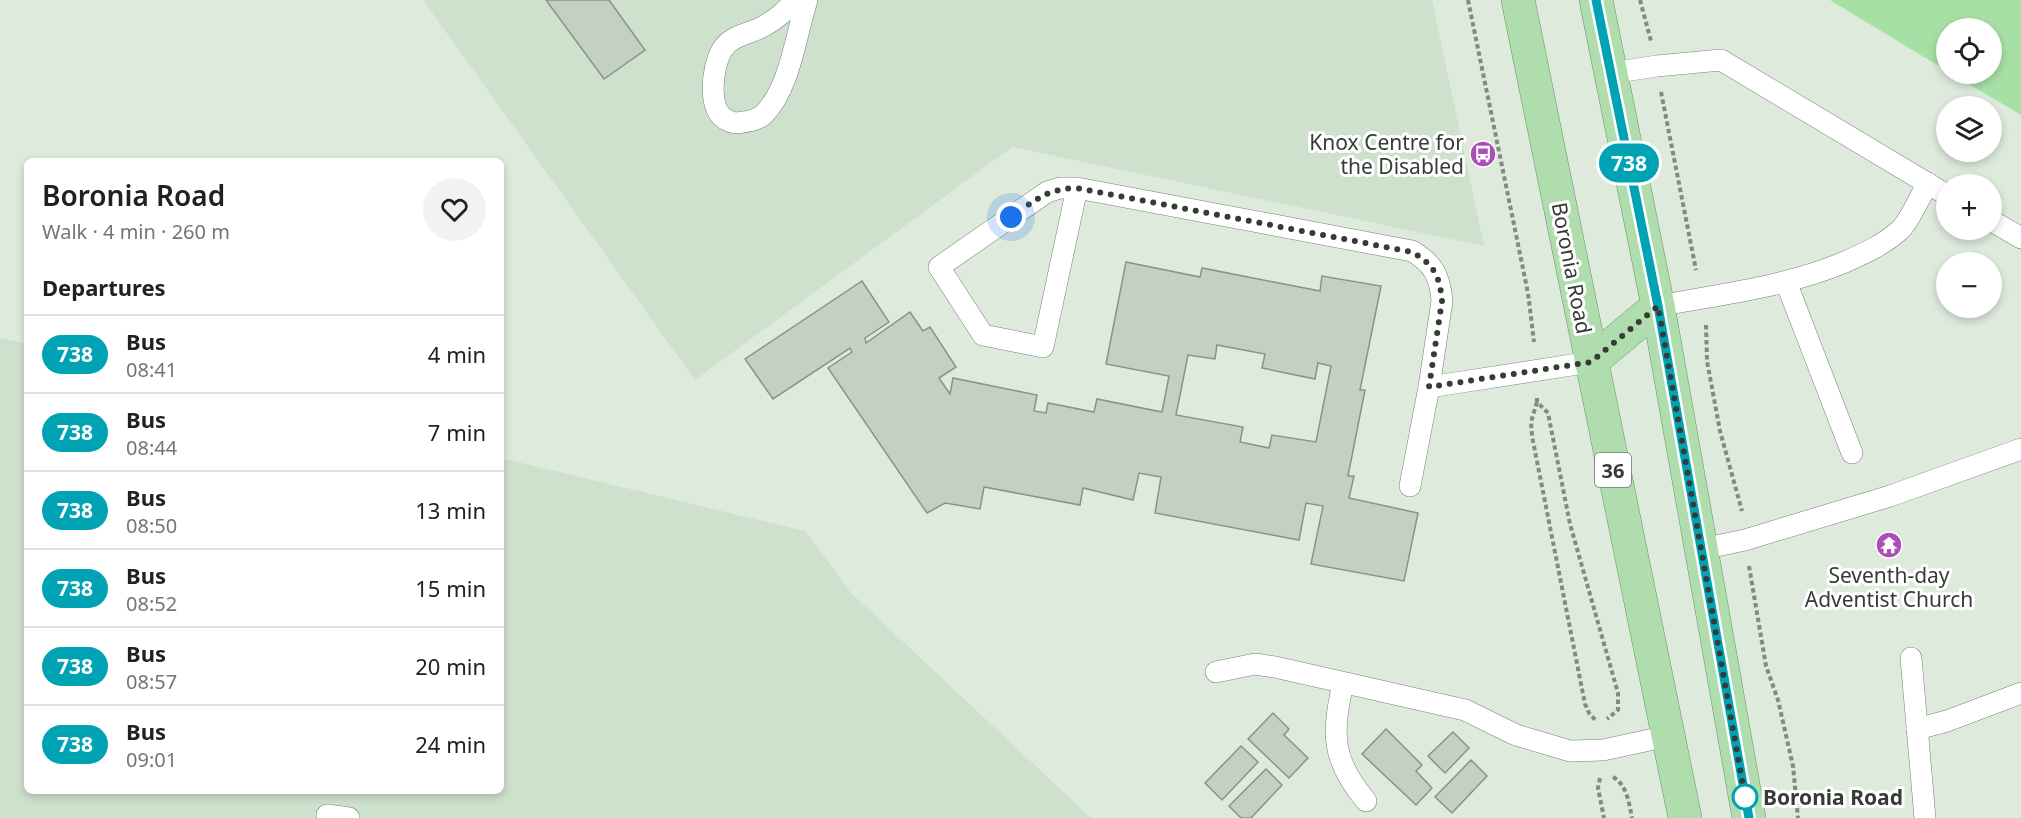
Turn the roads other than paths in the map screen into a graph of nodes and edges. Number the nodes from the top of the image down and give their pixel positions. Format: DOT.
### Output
graph roads {
  1 [pos="796,0"];
  2 [pos="807,0"];
  3 [pos="1518,0"];
  4 [pos="1596,0"];
  5 [pos="1611,73"];
  6 [pos="1928,183"];
  7 [pos="1077,188"];
  8 [pos="1936,188"];
  9 [pos="2002,227"];
  10 [pos="2021,238"];
  11 [pos="1786,282"];
  12 [pos="1658,306"];
  13 [pos="1591,362"];
  14 [pos="1429,387"];
  15 [pos="2021,449"];
  16 [pos="1852,453"];
  17 [pos="1410,486"];
  18 [pos="1702,549"];
  19 [pos="1911,658"];
  20 [pos="1216,672"];
  21 [pos="1343,683"];
  22 [pos="2021,693"];
  23 [pos="1917,729"];
  24 [pos="1668,736"];
  25 [pos="1366,801"];
  26 [pos="327,815"];
  27 [pos="348,818"];
  28 [pos="1685,818"];
  29 [pos="1749,818"];
  30 [pos="1925,818"];
  1 -- 2 [label="lane"];
  3 -- 13 [label="main road, Boronia Road / 36"];
  4 -- 5 [label="main road"];
  5 -- 6 [label="lane"];
  5 -- 12 [label="main road"];
  6 -- 8 [label="lane"];
  6 -- 11 [label="lane"];
  7 -- 7 [label="lane"];
  7 -- 14 [label="lane"];
  9 -- 10 [label="lane"];
  11 -- 12 [label="lane"];
  11 -- 16 [label="lane"];
  12 -- 13 [label="main road"];
  12 -- 18 [label="main road"];
  13 -- 14 [label="lane"];
  13 -- 24 [label="main road, Boronia Road / 36"];
  14 -- 17 [label="lane"];
  15 -- 18 [label="lane"];
  18 -- 29 [label="main road"];
  19 -- 23 [label="lane"];
  20 -- 21 [label="lane"];
  21 -- 24 [label="lane"];
  21 -- 25 [label="lane"];
  22 -- 23 [label="lane"];
  23 -- 30 [label="lane"];
  24 -- 28 [label="main road, Boronia Road / 36"];
  26 -- 27 [label="lane"];
}
